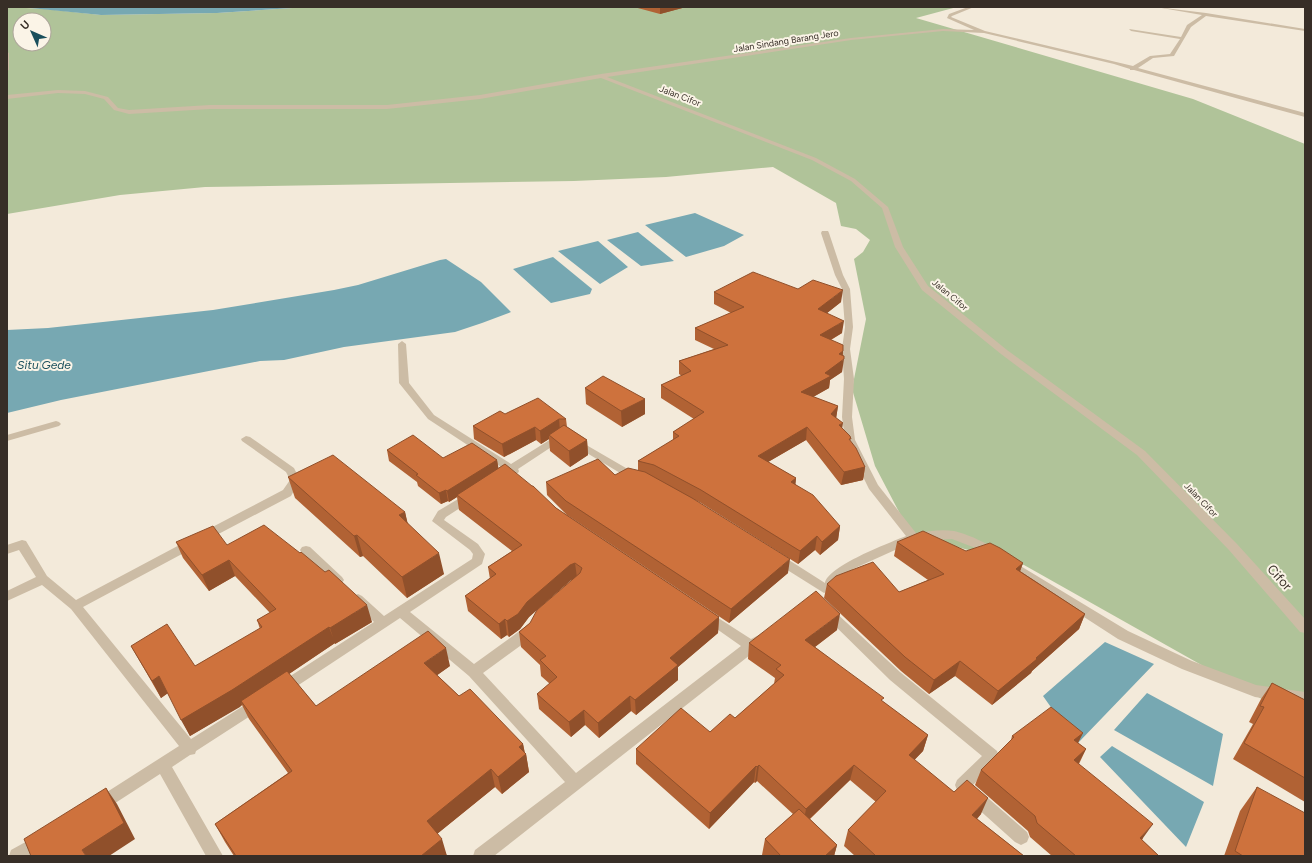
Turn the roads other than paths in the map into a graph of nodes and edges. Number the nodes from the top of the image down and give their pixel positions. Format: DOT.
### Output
graph roads {
  1 [pos="972,7"];
  2 [pos="1158,7"];
  3 [pos="1206,14"];
  4 [pos="1131,30"];
  5 [pos="1305,30"];
  6 [pos="984,32"];
  7 [pos="1182,38"];
  8 [pos="7,53"];
  9 [pos="1132,69"];
  10 [pos="7,70"];
  11 [pos="601,76"];
  12 [pos="7,97"];
  13 [pos="1305,115"];
  14 [pos="825,233"];
  15 [pos="402,344"];
  16 [pos="56,424"];
  17 [pos="7,438"];
  18 [pos="246,438"];
  19 [pos="512,469"];
  20 [pos="523,480"];
  21 [pos="642,480"];
  22 [pos="493,481"];
  23 [pos="480,489"];
  24 [pos="913,537"];
  25 [pos="1233,547"];
  26 [pos="7,550"];
  27 [pos="306,550"];
  28 [pos="767,552"];
  29 [pos="43,579"];
  30 [pos="824,588"];
  31 [pos="7,596"];
  32 [pos="75,606"];
  33 [pos="400,611"];
  34 [pos="699,611"];
  35 [pos="534,621"];
  36 [pos="383,623"];
  37 [pos="1305,628"];
  38 [pos="770,632"];
  39 [pos="751,646"];
  40 [pos="474,672"];
  41 [pos="1305,698"];
  42 [pos="190,748"];
  43 [pos="163,766"];
  44 [pos="575,782"];
  45 [pos="90,811"];
  46 [pos="50,836"];
  47 [pos="1021,837"];
  48 [pos="17,856"];
  49 [pos="215,856"];
  50 [pos="481,856"];
  1 -- 6 [label="street"];
  2 -- 3 [label="street"];
  3 -- 5 [label="street"];
  3 -- 7 [label="street"];
  4 -- 7 [label="street"];
  6 -- 9 [label="street"];
  6 -- 11 [label="street, Jalan Sindang Barang Jero"];
  7 -- 9 [label="street"];
  8 -- 10 [label="street"];
  9 -- 13 [label="street"];
  11 -- 12 [label="street, Jalan Sindang Barang Jero"];
  11 -- 25 [label="street, Jalan Cifor"];
  14 -- 24 [label="street"];
  15 -- 19 [label="street"];
  16 -- 17 [label="street"];
  18 -- 32 [label="street"];
  19 -- 20 [label="street"];
  19 -- 21 [label="street"];
  19 -- 22 [label="street"];
  23 -- 33 [label="street"];
  24 -- 30 [label="street"];
  24 -- 41 [label="street"];
  25 -- 37 [label="street, Cifor"];
  26 -- 29 [label="street"];
  27 -- 36 [label="street"];
  28 -- 30 [label="street"];
  29 -- 31 [label="street"];
  29 -- 32 [label="street"];
  30 -- 47 [label="street"];
  32 -- 42 [label="street"];
  33 -- 36 [label="street"];
  33 -- 40 [label="street"];
  34 -- 39 [label="street"];
  35 -- 40 [label="street"];
  36 -- 42 [label="street"];
  38 -- 39 [label="street"];
  39 -- 44 [label="street"];
  40 -- 44 [label="street"];
  42 -- 43 [label="street"];
  43 -- 45 [label="street"];
  43 -- 49 [label="street"];
  44 -- 50 [label="street"];
  46 -- 48 [label="street"];
}
